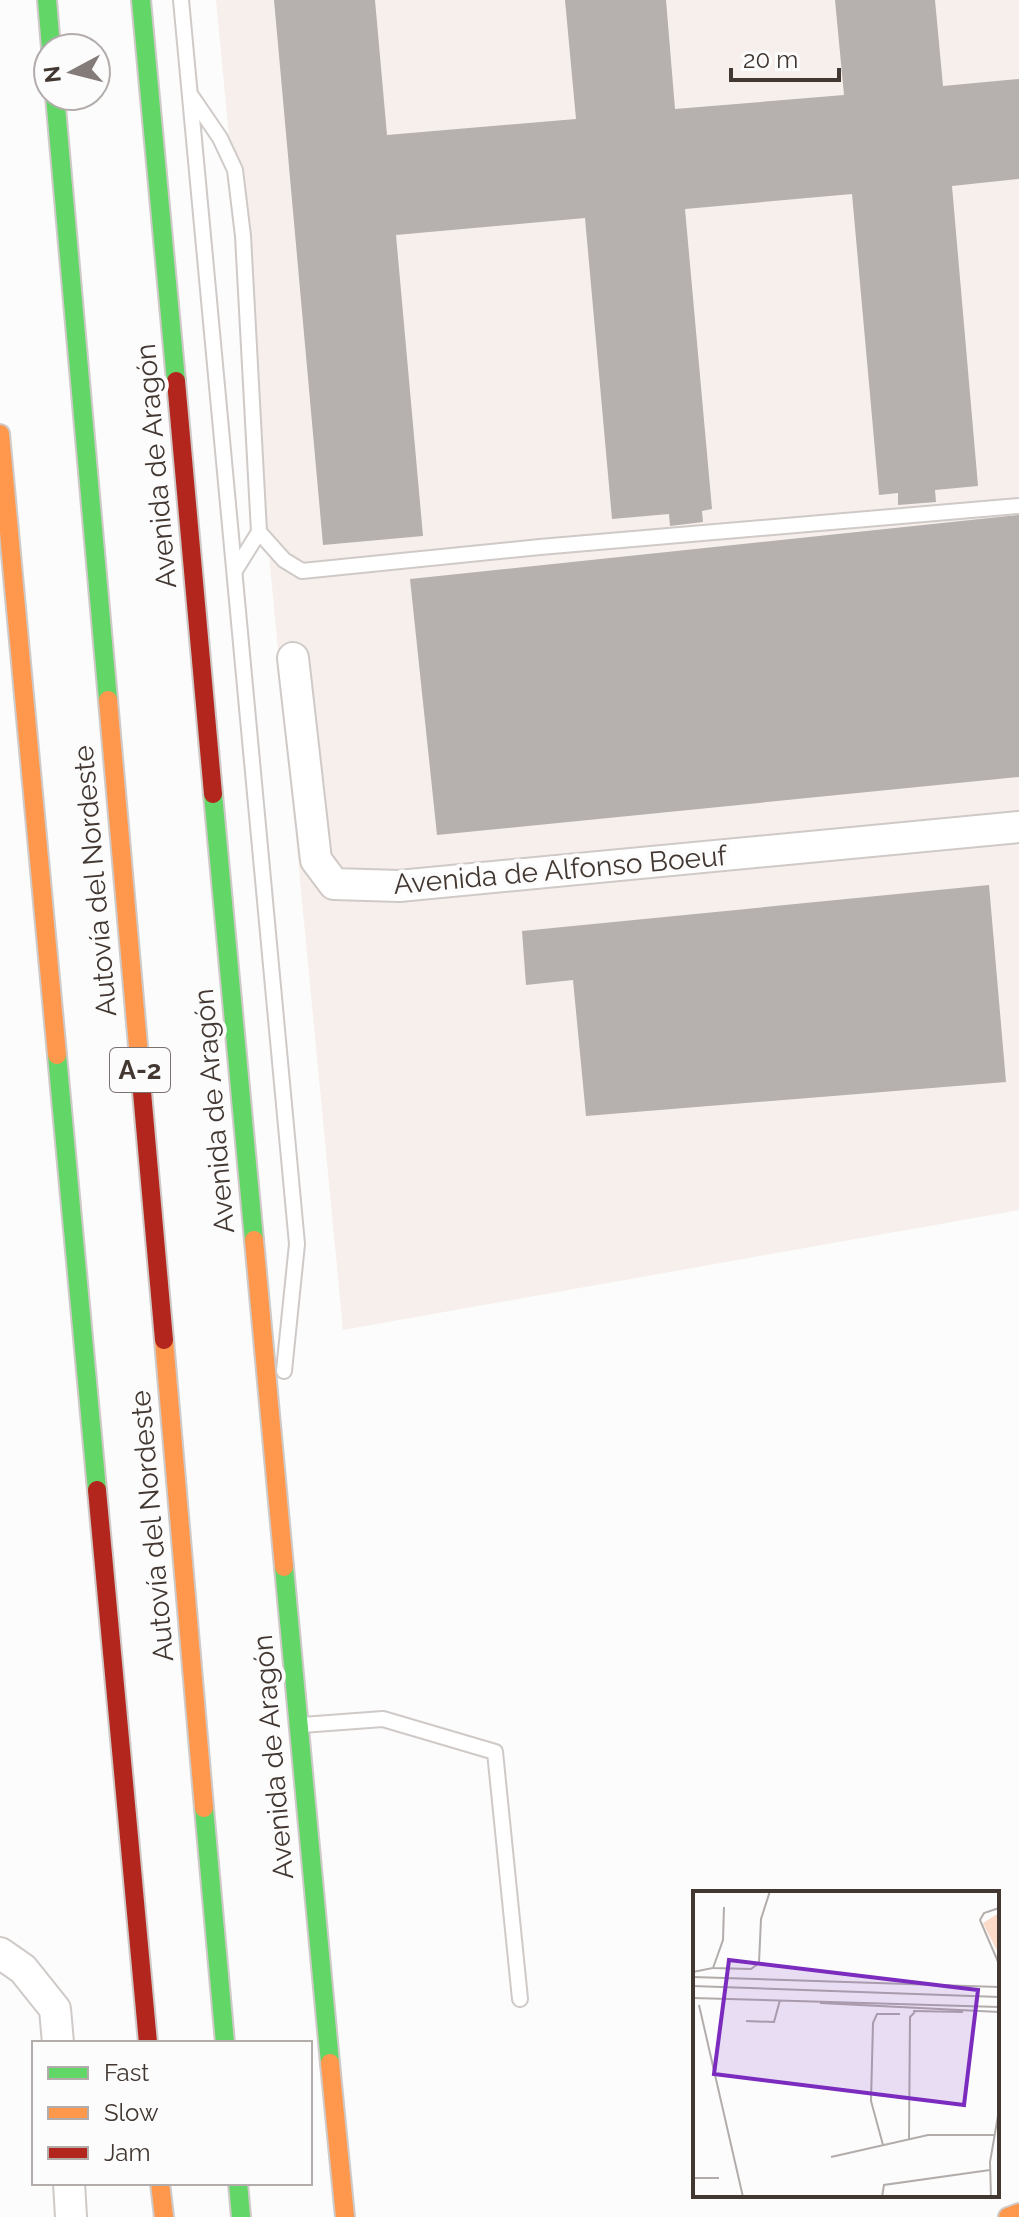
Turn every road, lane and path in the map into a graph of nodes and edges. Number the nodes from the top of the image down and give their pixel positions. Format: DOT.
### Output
graph roads {
  1 [pos="47,0"];
  2 [pos="141,0"];
  3 [pos="181,0"];
  4 [pos="50,32"];
  5 [pos="190,94"];
  6 [pos="56,112"];
  7 [pos="0,434"];
  8 [pos="1019,506"];
  9 [pos="259,532"];
  10 [pos="236,569"];
  11 [pos="293,658"];
  12 [pos="1019,827"];
  13 [pos="274,1459"];
  14 [pos="298,1725"];
  15 [pos="0,1953"];
  16 [pos="520,1999"];
  17 [pos="58,2041"];
  18 [pos="148,2041"];
  19 [pos="225,2041"];
  20 [pos="69,2185"];
  21 [pos="160,2185"];
  22 [pos="238,2185"];
  23 [pos="1019,2213"];
  24 [pos="71,2217"];
  25 [pos="164,2217"];
  26 [pos="241,2217"];
  27 [pos="345,2217"];
  28 [pos="1008,2217"];
  1 -- 4 [label="main road"];
  2 -- 13 [label="main road, Avenida de Aragón"];
  3 -- 5 [label="lane"];
  5 -- 9 [label="lane"];
  5 -- 10 [label="lane"];
  6 -- 19 [label="main road, Autovía del Nordeste / A-2"];
  7 -- 18 [label="main road, Autovía del Nordeste"];
  8 -- 9 [label="lane"];
  9 -- 10 [label="lane"];
  10 -- 13 [label="lane"];
  11 -- 12 [label="street, Avenida de Alfonso Boeuf"];
  13 -- 14 [label="main road, Avenida de Aragón"];
  14 -- 16 [label="lane"];
  14 -- 27 [label="main road, Avenida de Aragón"];
  15 -- 17 [label="street"];
  20 -- 24 [label="street"];
  21 -- 25 [label="main road"];
  22 -- 26 [label="main road"];
  23 -- 28 [label="main road"];
}
